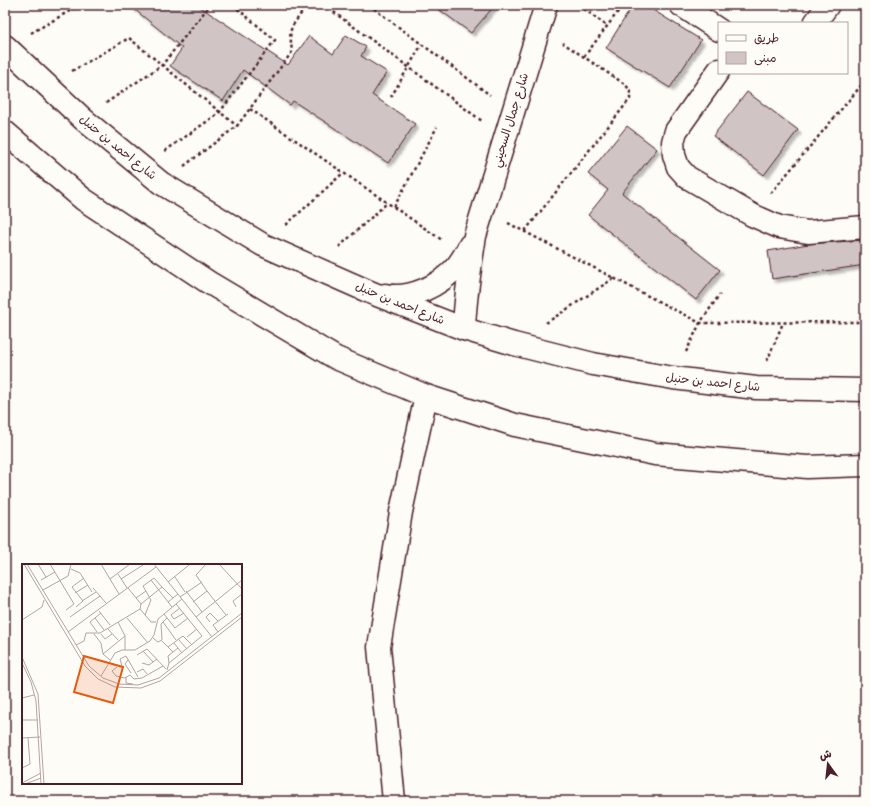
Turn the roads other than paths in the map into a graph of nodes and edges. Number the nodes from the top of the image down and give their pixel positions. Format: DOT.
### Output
graph roads {
  1 [pos="546,5"];
  2 [pos="682,5"];
  3 [pos="828,5"];
  4 [pos="816,22"];
  5 [pos="718,29"];
  6 [pos="6,47"];
  7 [pos="718,71"];
  8 [pos="5,132"];
  9 [pos="865,227"];
  10 [pos="475,236"];
  11 [pos="372,293"];
  12 [pos="464,329"];
  13 [pos="865,390"];
  14 [pos="426,396"];
  15 [pos="865,465"];
  16 [pos="394,801"];
  1 -- 10 [label="street, شارع جمال السحيني"];
  2 -- 5 [label="street"];
  3 -- 4 [label="street"];
  6 -- 11 [label="street, شارع احمد بن حنبل"];
  7 -- 9 [label="street"];
  8 -- 14 [label="street"];
  10 -- 11 [label="street"];
  10 -- 12 [label="street"];
  11 -- 12 [label="street, شارع احمد بن حنبل"];
  12 -- 13 [label="street, شارع احمد بن حنبل"];
  14 -- 15 [label="street"];
  14 -- 16 [label="street"];
}
